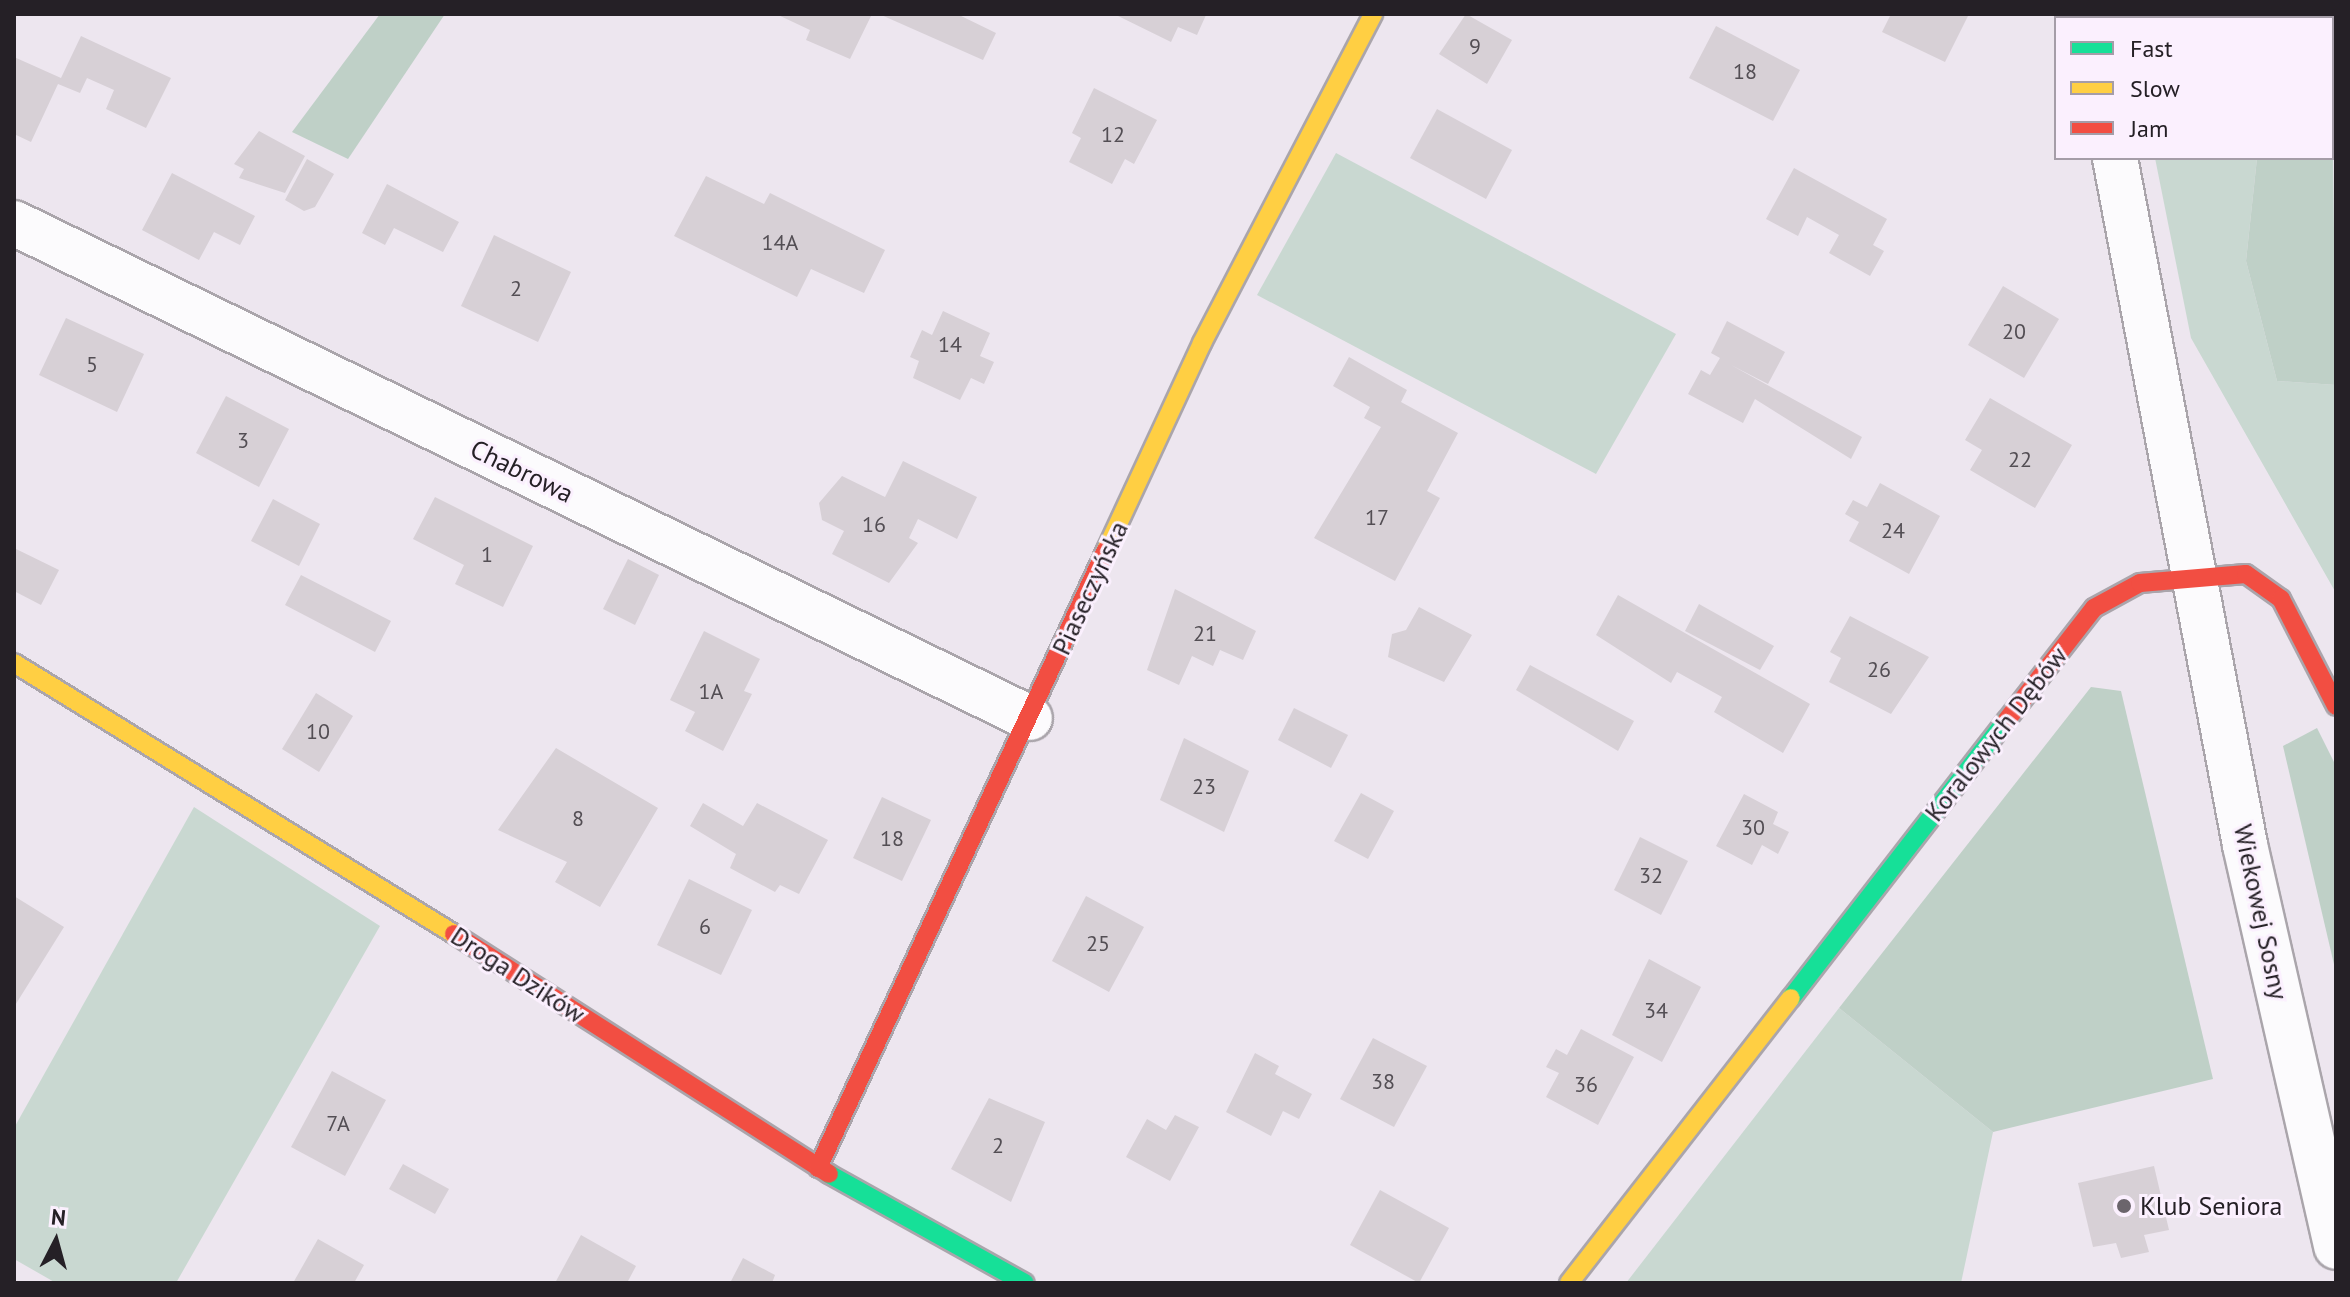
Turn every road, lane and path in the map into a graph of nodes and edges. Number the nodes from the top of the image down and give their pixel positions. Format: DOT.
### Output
graph roads {
  1 [pos="1373,14"];
  2 [pos="2115,160"];
  3 [pos="14,223"];
  4 [pos="2198,575"];
  5 [pos="14,663"];
  6 [pos="2336,706"];
  7 [pos="1030,718"];
  8 [pos="818,1168"];
  9 [pos="2336,1247"];
  10 [pos="1025,1283"];
  11 [pos="1569,1283"];
  1 -- 7 [label="street, Piaseczyńska"];
  2 -- 4 [label="street"];
  3 -- 7 [label="street, Chabrowa"];
  4 -- 6 [label="street, Koralowych Dębów"];
  4 -- 9 [label="street, Wiekowej Sosny"];
  4 -- 11 [label="street, Koralowych Dębów"];
  5 -- 8 [label="street, Droga Dzików"];
  7 -- 8 [label="street, Piaseczyńska"];
  8 -- 10 [label="street, Droga Dzików"];
}
